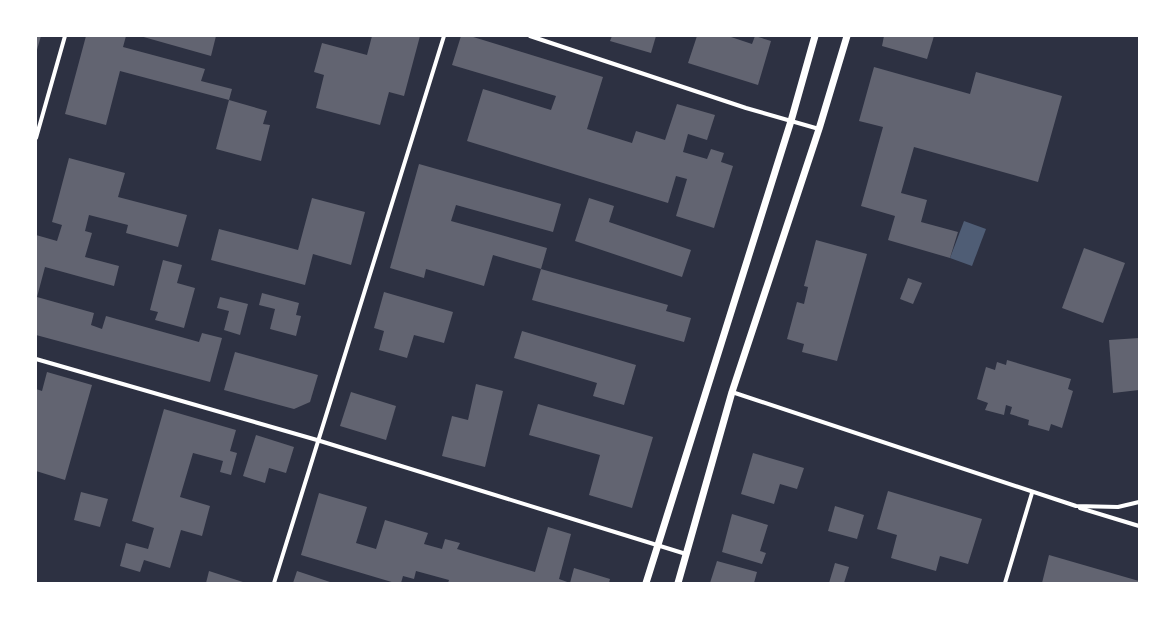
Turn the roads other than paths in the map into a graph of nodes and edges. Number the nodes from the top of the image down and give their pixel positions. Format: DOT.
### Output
graph roads {
  1 [pos="65,36"];
  2 [pos="444,36"];
  3 [pos="530,36"];
  4 [pos="815,36"];
  5 [pos="847,36"];
  6 [pos="790,121"];
  7 [pos="819,129"];
  8 [pos="36,138"];
  9 [pos="36,359"];
  10 [pos="732,392"];
  11 [pos="317,440"];
  12 [pos="1032,493"];
  13 [pos="1139,502"];
  14 [pos="1076,506"];
  15 [pos="1139,526"];
  16 [pos="658,545"];
  17 [pos="686,554"];
  18 [pos="274,583"];
  19 [pos="646,583"];
  20 [pos="678,583"];
  21 [pos="1005,583"];
  1 -- 8 [label="street"];
  2 -- 11 [label="street"];
  3 -- 6 [label="street"];
  4 -- 6 [label="street"];
  5 -- 7 [label="street"];
  6 -- 7 [label="street"];
  6 -- 16 [label="street"];
  7 -- 10 [label="street"];
  9 -- 11 [label="street"];
  10 -- 12 [label="street"];
  10 -- 17 [label="street"];
  11 -- 16 [label="street"];
  11 -- 18 [label="street"];
  12 -- 14 [label="street"];
  12 -- 21 [label="street"];
  13 -- 14 [label="street"];
  14 -- 15 [label="street"];
  16 -- 17 [label="street"];
  16 -- 19 [label="street"];
  17 -- 20 [label="street"];
}
